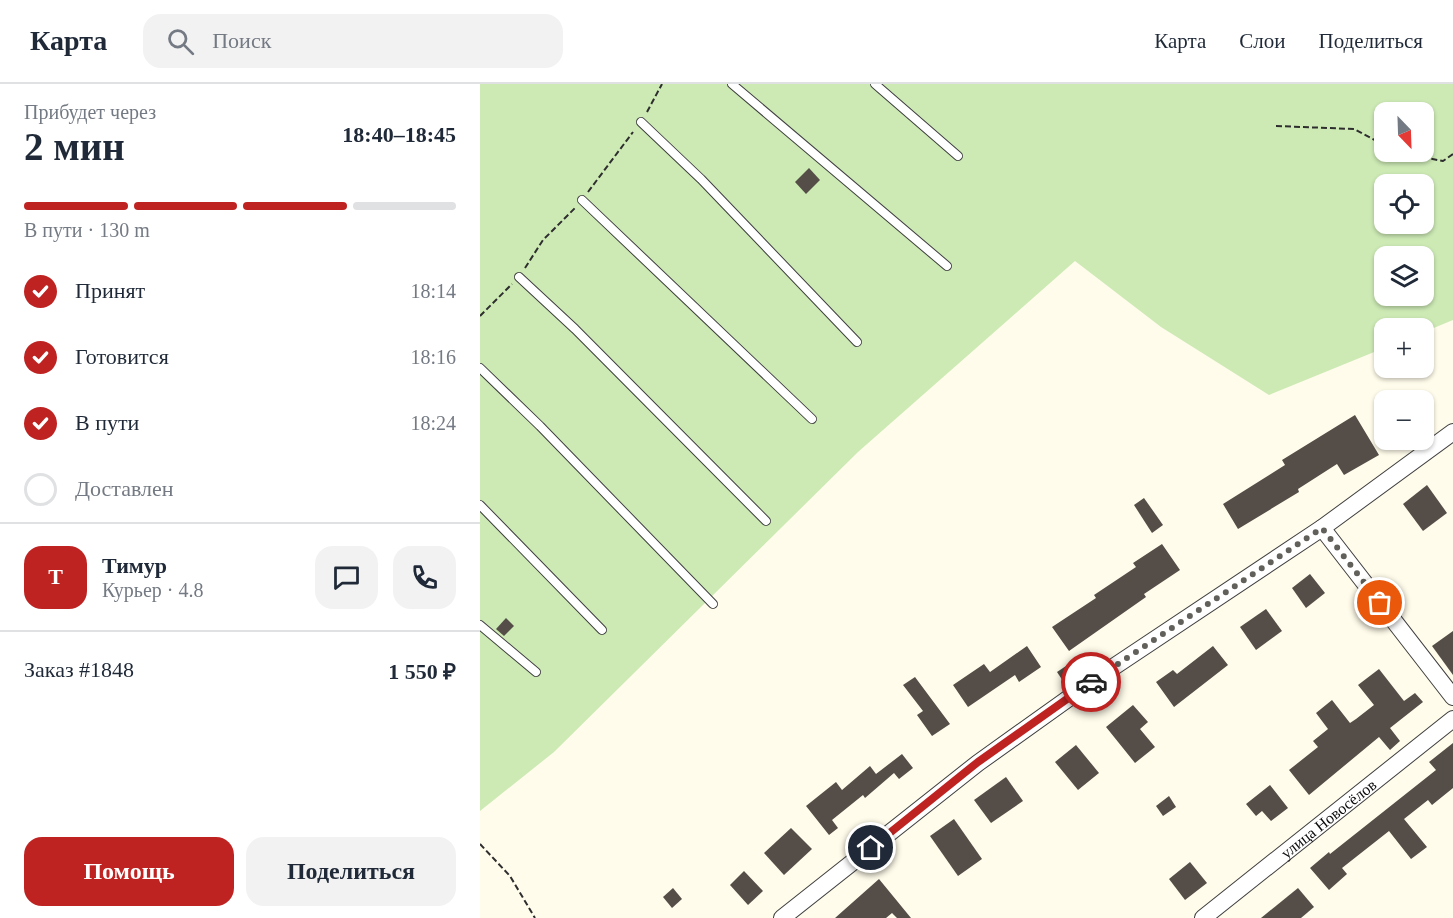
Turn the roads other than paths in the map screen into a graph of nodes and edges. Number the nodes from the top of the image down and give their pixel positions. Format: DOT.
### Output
graph roads {
  1 [pos="732,84"];
  2 [pos="875,84"];
  3 [pos="641,122"];
  4 [pos="958,156"];
  5 [pos="582,200"];
  6 [pos="947,266"];
  7 [pos="519,277"];
  8 [pos="857,342"];
  9 [pos="480,368"];
  10 [pos="812,419"];
  11 [pos="1453,432"];
  12 [pos="480,506"];
  13 [pos="766,521"];
  14 [pos="1322,528"];
  15 [pos="713,604"];
  16 [pos="480,625"];
  17 [pos="602,630"];
  18 [pos="536,672"];
  19 [pos="1453,697"];
  20 [pos="1453,718"];
  21 [pos="782,918"];
  22 [pos="1203,918"];
  1 -- 6 [label="lane"];
  2 -- 4 [label="lane"];
  3 -- 8 [label="lane"];
  5 -- 10 [label="lane"];
  7 -- 13 [label="lane"];
  9 -- 15 [label="lane"];
  11 -- 14 [label="street"];
  12 -- 17 [label="lane"];
  14 -- 19 [label="street"];
  14 -- 21 [label="street"];
  16 -- 18 [label="lane"];
  20 -- 22 [label="street, улица Новосёлов"];
}
